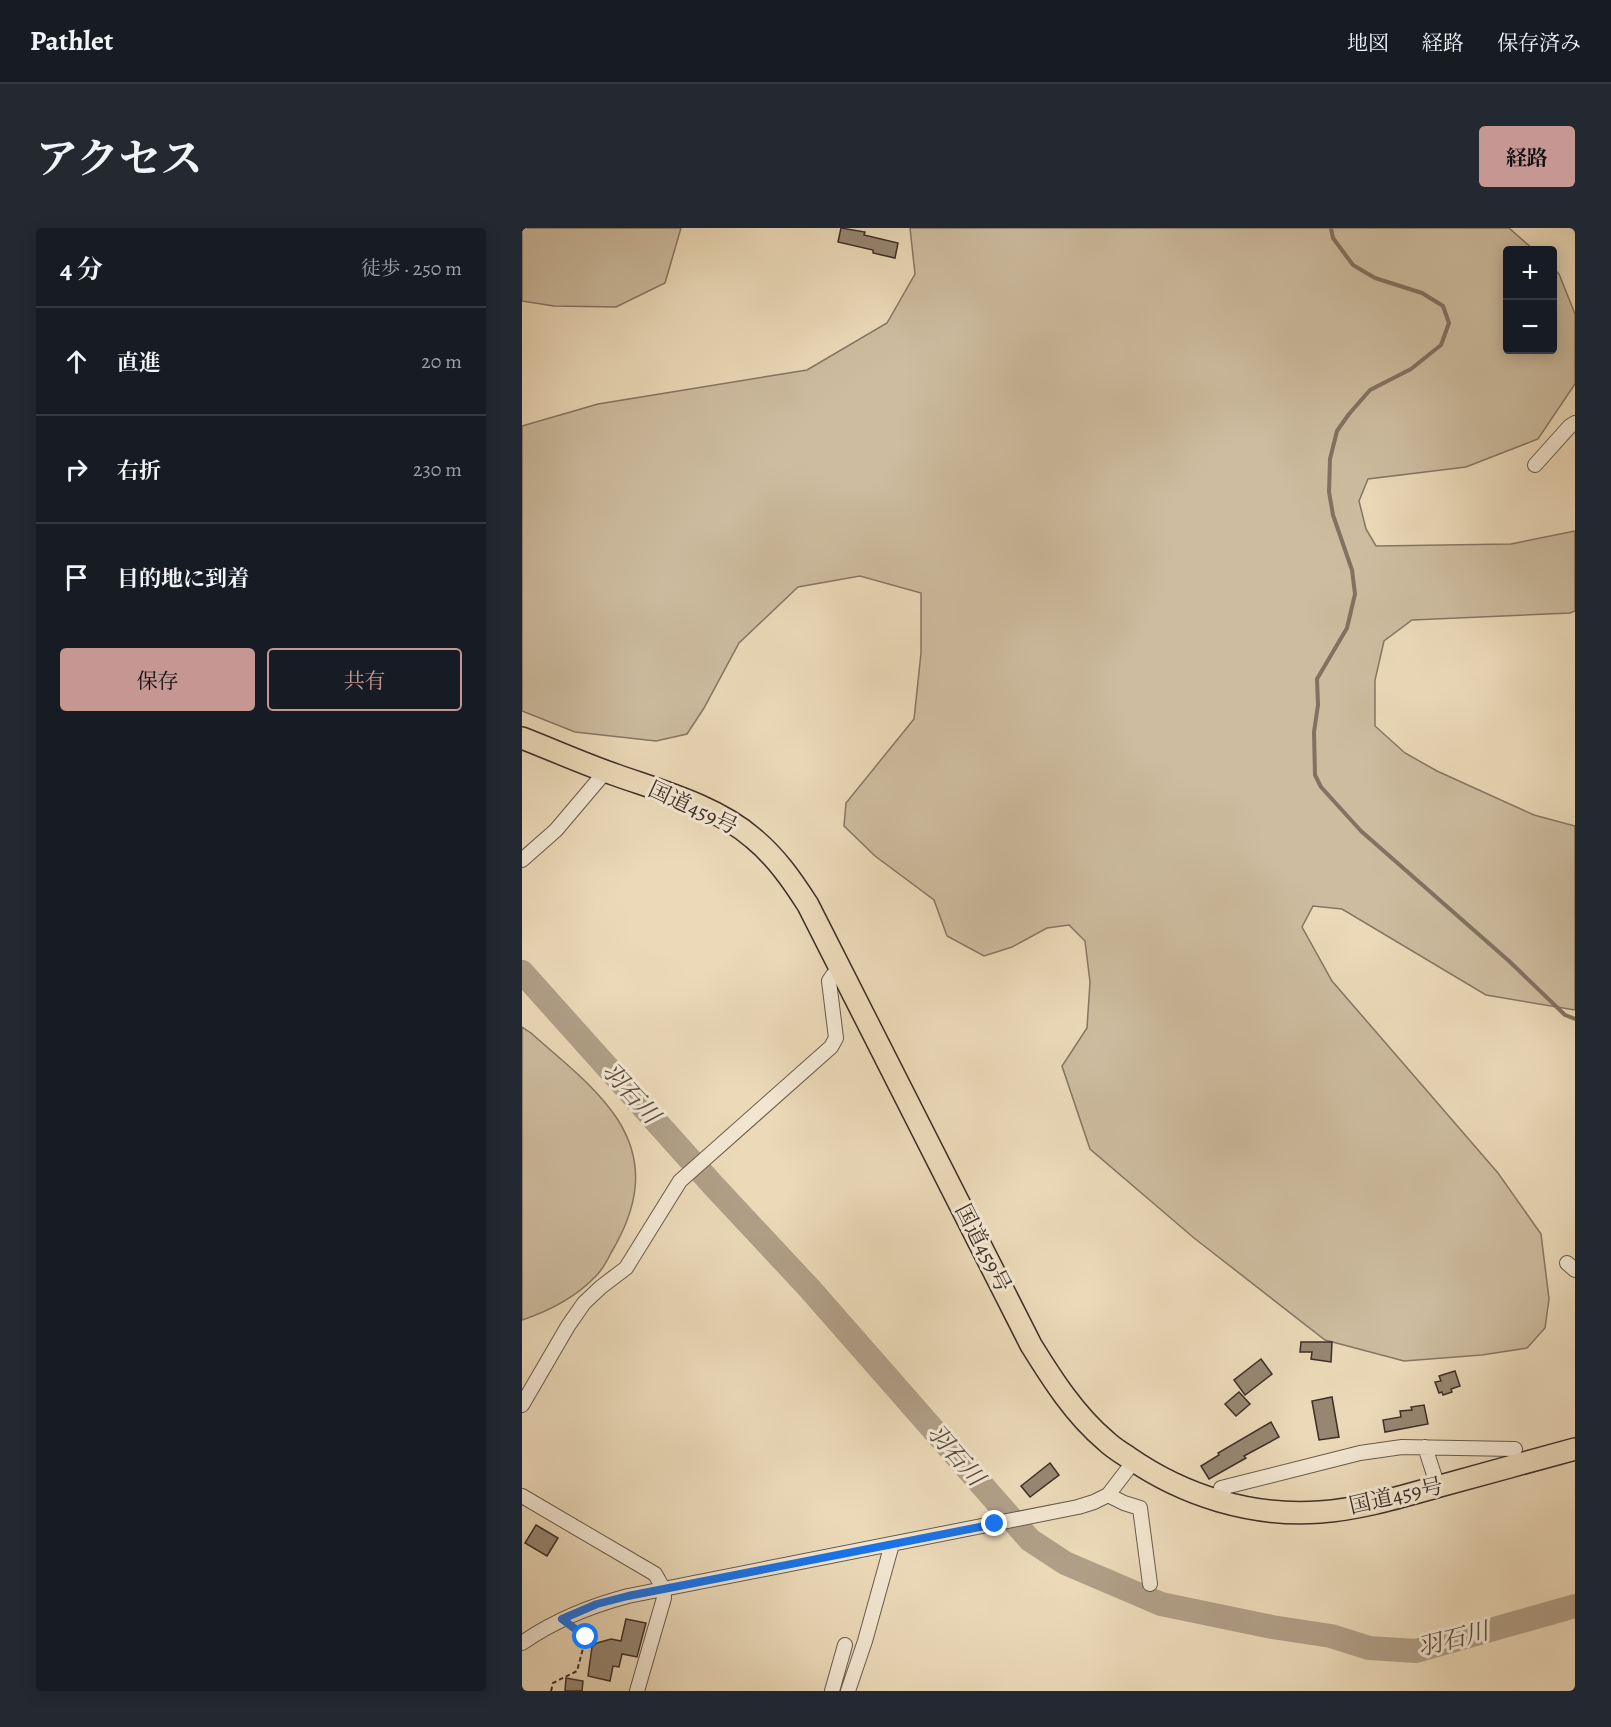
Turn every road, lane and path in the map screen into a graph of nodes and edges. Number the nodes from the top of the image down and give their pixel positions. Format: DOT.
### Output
graph roads {
  1 [pos="1575,423"];
  2 [pos="1536,465"];
  3 [pos="522,738"];
  4 [pos="606,771"];
  5 [pos="522,860"];
  6 [pos="840,969"];
  7 [pos="522,1406"];
  8 [pos="1425,1448"];
  9 [pos="1515,1449"];
  10 [pos="1575,1449"];
  11 [pos="1134,1461"];
  12 [pos="1438,1487"];
  13 [pos="1221,1488"];
  14 [pos="1108,1495"];
  15 [pos="522,1496"];
  16 [pos="892,1544"];
  17 [pos="1150,1584"];
  18 [pos="663,1588"];
  19 [pos="562,1619"];
  20 [pos="522,1643"];
  21 [pos="845,1646"];
  22 [pos="833,1688"];
  23 [pos="848,1690"];
  24 [pos="552,1691"];
  25 [pos="637,1691"];
  1 -- 2 [label="street"];
  3 -- 4 [label="highway, 国道459号"];
  4 -- 5 [label="street"];
  4 -- 6 [label="highway, 国道459号"];
  6 -- 7 [label="street"];
  6 -- 11 [label="highway, 国道459号"];
  8 -- 9 [label="street"];
  8 -- 12 [label="street"];
  8 -- 13 [label="street"];
  10 -- 12 [label="highway, 国道459号"];
  11 -- 12 [label="highway, 国道459号"];
  11 -- 14 [label="street"];
  14 -- 16 [label="street"];
  14 -- 17 [label="street"];
  15 -- 18 [label="street"];
  16 -- 18 [label="street"];
  16 -- 23 [label="street"];
  18 -- 19 [label="street"];
  18 -- 25 [label="street"];
  19 -- 20 [label="street"];
  19 -- 24 [label="path"];
  21 -- 22 [label="street"];
  22 -- 23 [label="street"];
}
